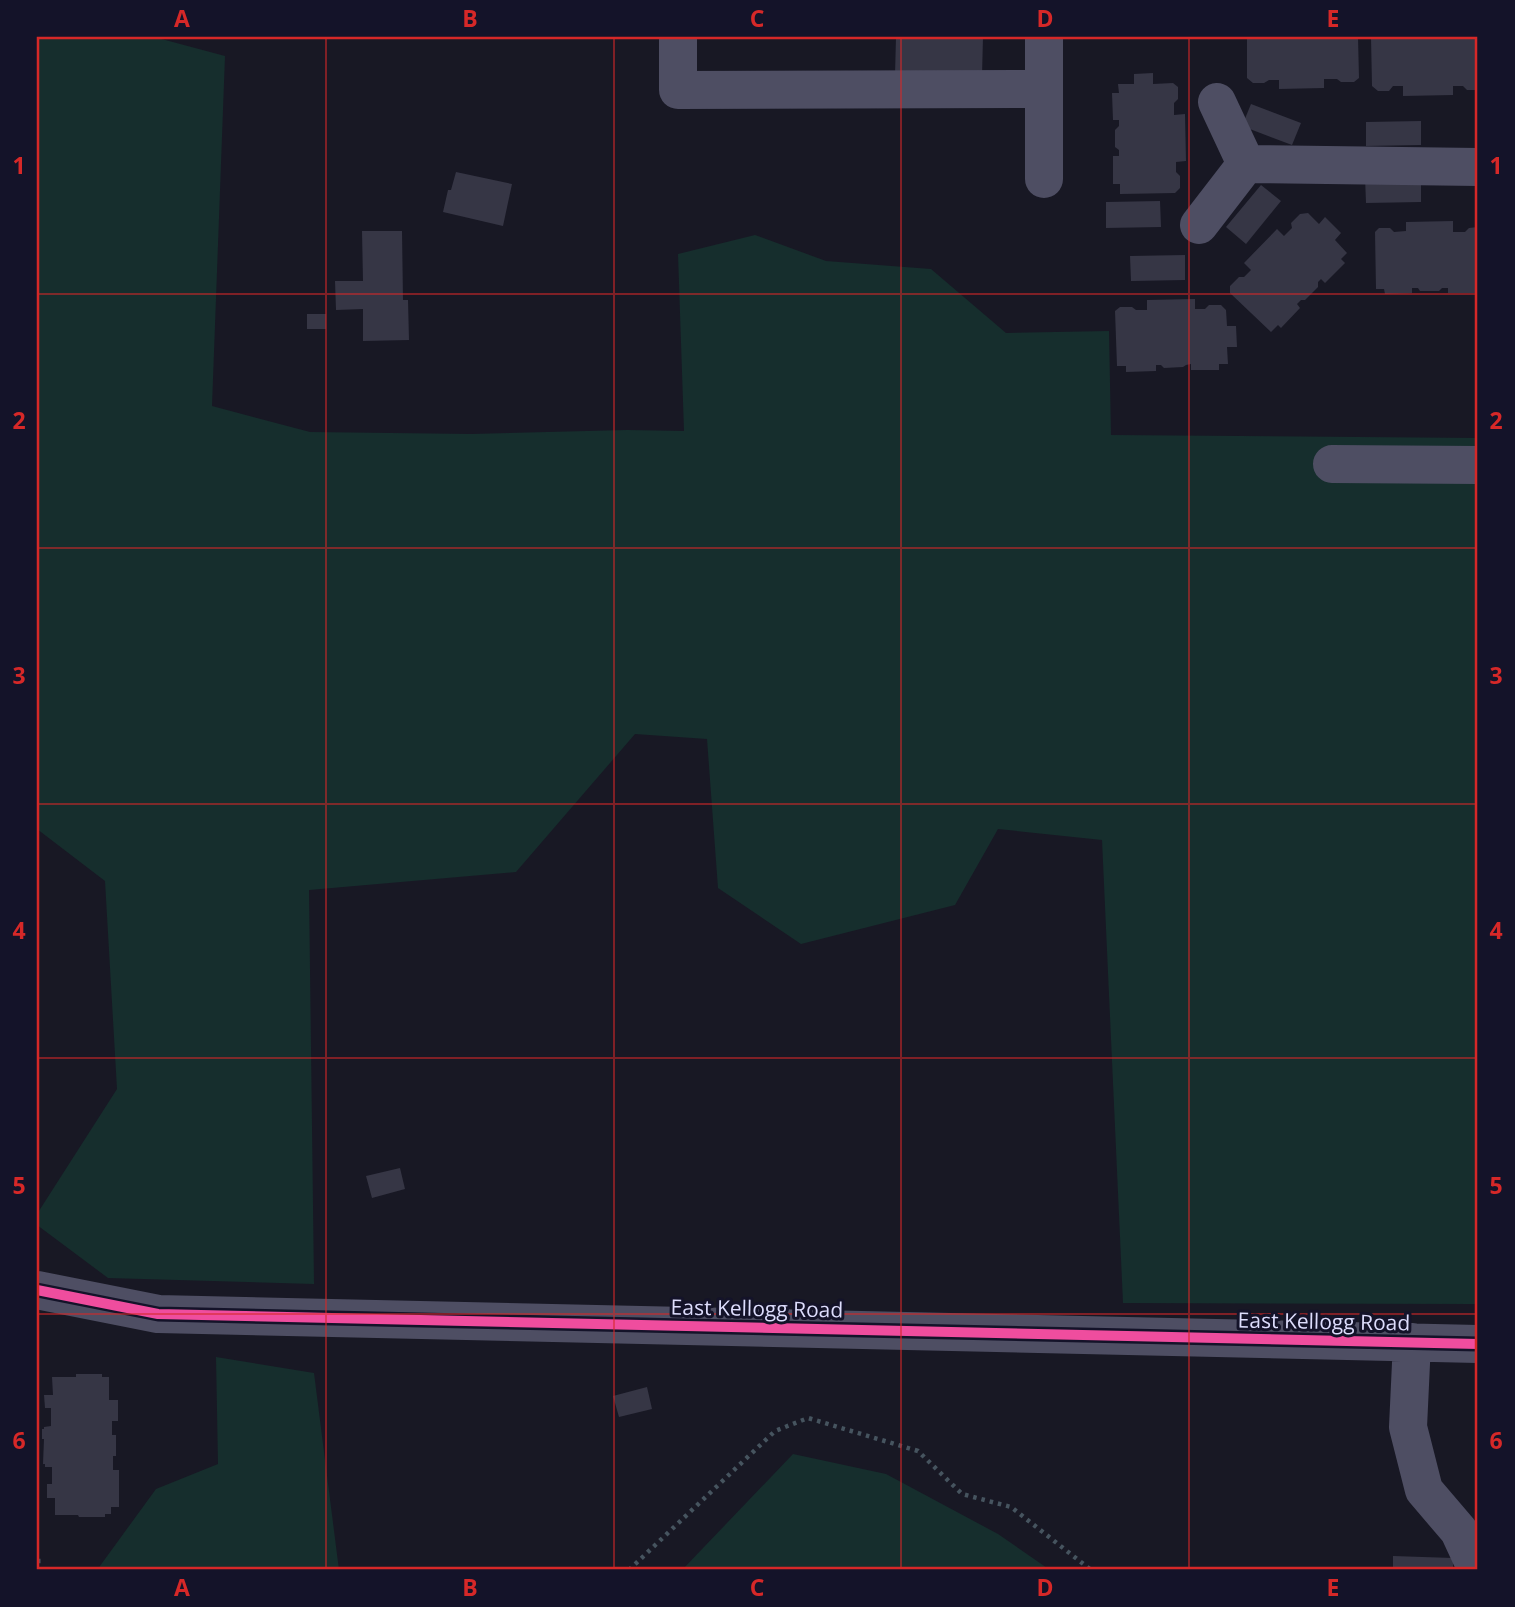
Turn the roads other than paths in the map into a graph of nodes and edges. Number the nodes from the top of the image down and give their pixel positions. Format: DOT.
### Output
graph roads {
  1 [pos="678,37"];
  2 [pos="1044,37"];
  3 [pos="1044,89"];
  4 [pos="1217,102"];
  5 [pos="1246,164"];
  6 [pos="1478,167"];
  7 [pos="1044,179"];
  8 [pos="1199,225"];
  9 [pos="1332,464"];
  10 [pos="1478,465"];
  11 [pos="37,1290"];
  12 [pos="1412,1342"];
  13 [pos="1478,1343"];
  14 [pos="1477,1570"];
  1 -- 3 [label="street"];
  2 -- 3 [label="street"];
  3 -- 7 [label="street"];
  4 -- 5 [label="street"];
  5 -- 6 [label="street"];
  5 -- 8 [label="street"];
  9 -- 10 [label="street"];
  11 -- 12 [label="street, East Kellogg Road"];
  12 -- 13 [label="street, East Kellogg Road"];
  12 -- 14 [label="street"];
}
